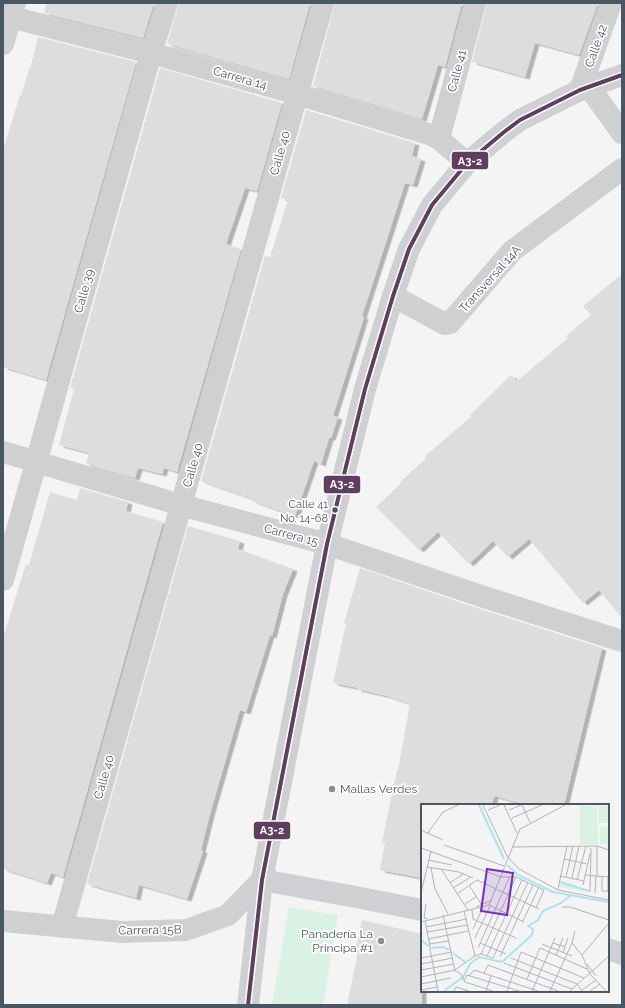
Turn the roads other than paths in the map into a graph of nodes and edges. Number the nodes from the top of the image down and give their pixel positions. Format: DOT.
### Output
graph roads {
  1 [pos="167,3"];
  2 [pos="323,3"];
  3 [pos="475,3"];
  4 [pos="611,3"];
  5 [pos="10,12"];
  6 [pos="3,44"];
  7 [pos="151,53"];
  8 [pos="622,75"];
  9 [pos="585,89"];
  10 [pos="297,94"];
  11 [pos="622,133"];
  12 [pos="439,139"];
  13 [pos="467,163"];
  14 [pos="622,169"];
  15 [pos="393,296"];
  16 [pos="3,452"];
  17 [pos="36,462"];
  18 [pos="181,505"];
  19 [pos="327,544"];
  20 [pos="3,580"];
  21 [pos="622,641"];
  22 [pos="262,880"];
  23 [pos="421,910"];
  24 [pos="3,921"];
  25 [pos="62,927"];
  26 [pos="609,949"];
  27 [pos="622,954"];
  28 [pos="248,1005"];
  1 -- 7 [label="street, Calle 39"];
  2 -- 10 [label="street, Calle 40"];
  3 -- 12 [label="street, Calle 41"];
  4 -- 9 [label="street, Calle 42"];
  5 -- 6 [label="street"];
  5 -- 7 [label="street, Carrera 14"];
  7 -- 10 [label="street, Carrera 14"];
  7 -- 17 [label="street, Calle 39"];
  8 -- 9 [label="main road"];
  9 -- 11 [label="street"];
  9 -- 13 [label="main road"];
  10 -- 12 [label="street, Carrera 14"];
  10 -- 18 [label="street, Calle 40"];
  12 -- 13 [label="street, Carrera 14"];
  13 -- 15 [label="main road"];
  14 -- 15 [label="street, Transversal 14A"];
  15 -- 19 [label="main road"];
  16 -- 17 [label="street, Carrera 15"];
  17 -- 18 [label="street, Carrera 15"];
  17 -- 20 [label="street, Calle 39"];
  18 -- 19 [label="street, Carrera 15"];
  18 -- 25 [label="street, Calle 40"];
  19 -- 21 [label="street, Carrera 15"];
  19 -- 22 [label="main road"];
  22 -- 23 [label="main road"];
  22 -- 25 [label="street, Carrera 15B"];
  22 -- 28 [label="main road"];
  24 -- 25 [label="street, Carrera 15B"];
  26 -- 27 [label="main road"];
}
